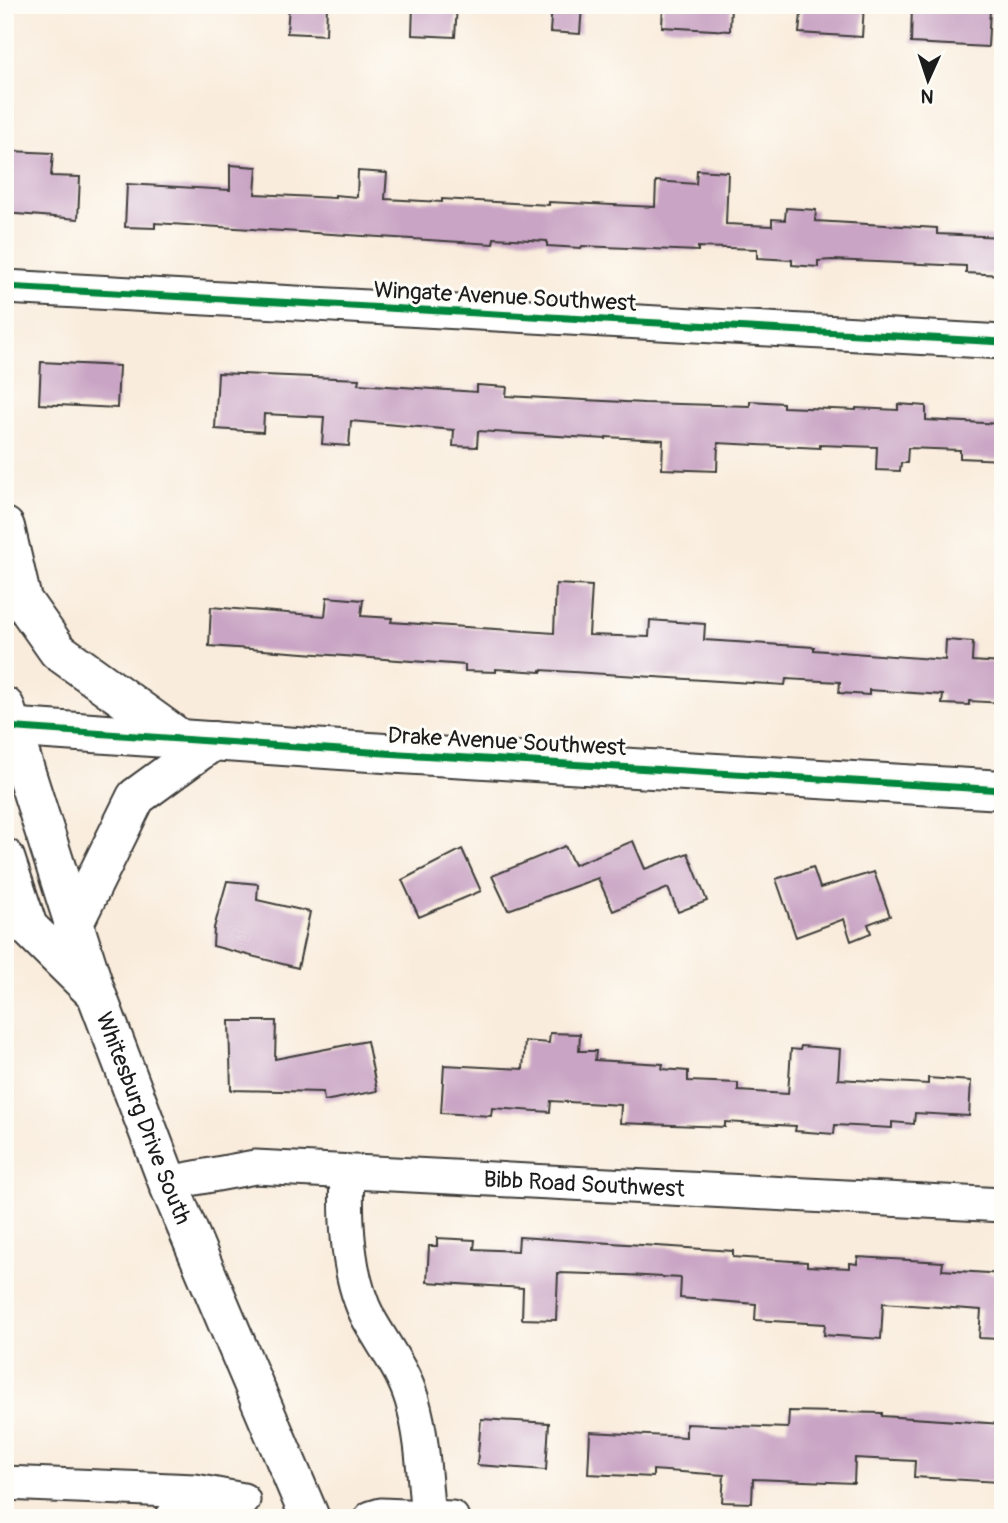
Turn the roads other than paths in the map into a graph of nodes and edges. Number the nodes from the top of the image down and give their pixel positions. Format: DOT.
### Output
graph roads {
  1 [pos="5,287"];
  2 [pos="1003,342"];
  3 [pos="5,527"];
  4 [pos="7,720"];
  5 [pos="196,740"];
  6 [pos="1003,789"];
  7 [pos="5,858"];
  8 [pos="74,925"];
  9 [pos="96,993"];
  10 [pos="346,1172"];
  11 [pos="168,1183"];
  12 [pos="1003,1205"];
  13 [pos="5,1483"];
  14 [pos="428,1517"];
  15 [pos="172,1518"];
  16 [pos="310,1518"];
  17 [pos="371,1518"];
  18 [pos="453,1518"];
  1 -- 2 [label="street, Wingate Avenue Southwest"];
  3 -- 5 [label="main road"];
  4 -- 5 [label="main road, Drake Avenue Southwest"];
  4 -- 8 [label="main road, Whitesburg Drive South"];
  5 -- 6 [label="main road, Drake Avenue Southwest"];
  5 -- 8 [label="main road"];
  7 -- 9 [label="main road"];
  8 -- 9 [label="main road, Whitesburg Drive South"];
  9 -- 11 [label="main road, Whitesburg Drive South"];
  10 -- 11 [label="street, Bibb Road Southwest"];
  10 -- 12 [label="street, Bibb Road Southwest"];
  10 -- 14 [label="street"];
  11 -- 16 [label="main road, Whitesburg Drive South"];
  13 -- 15 [label="street"];
  14 -- 17 [label="street"];
  14 -- 18 [label="street"];
}
